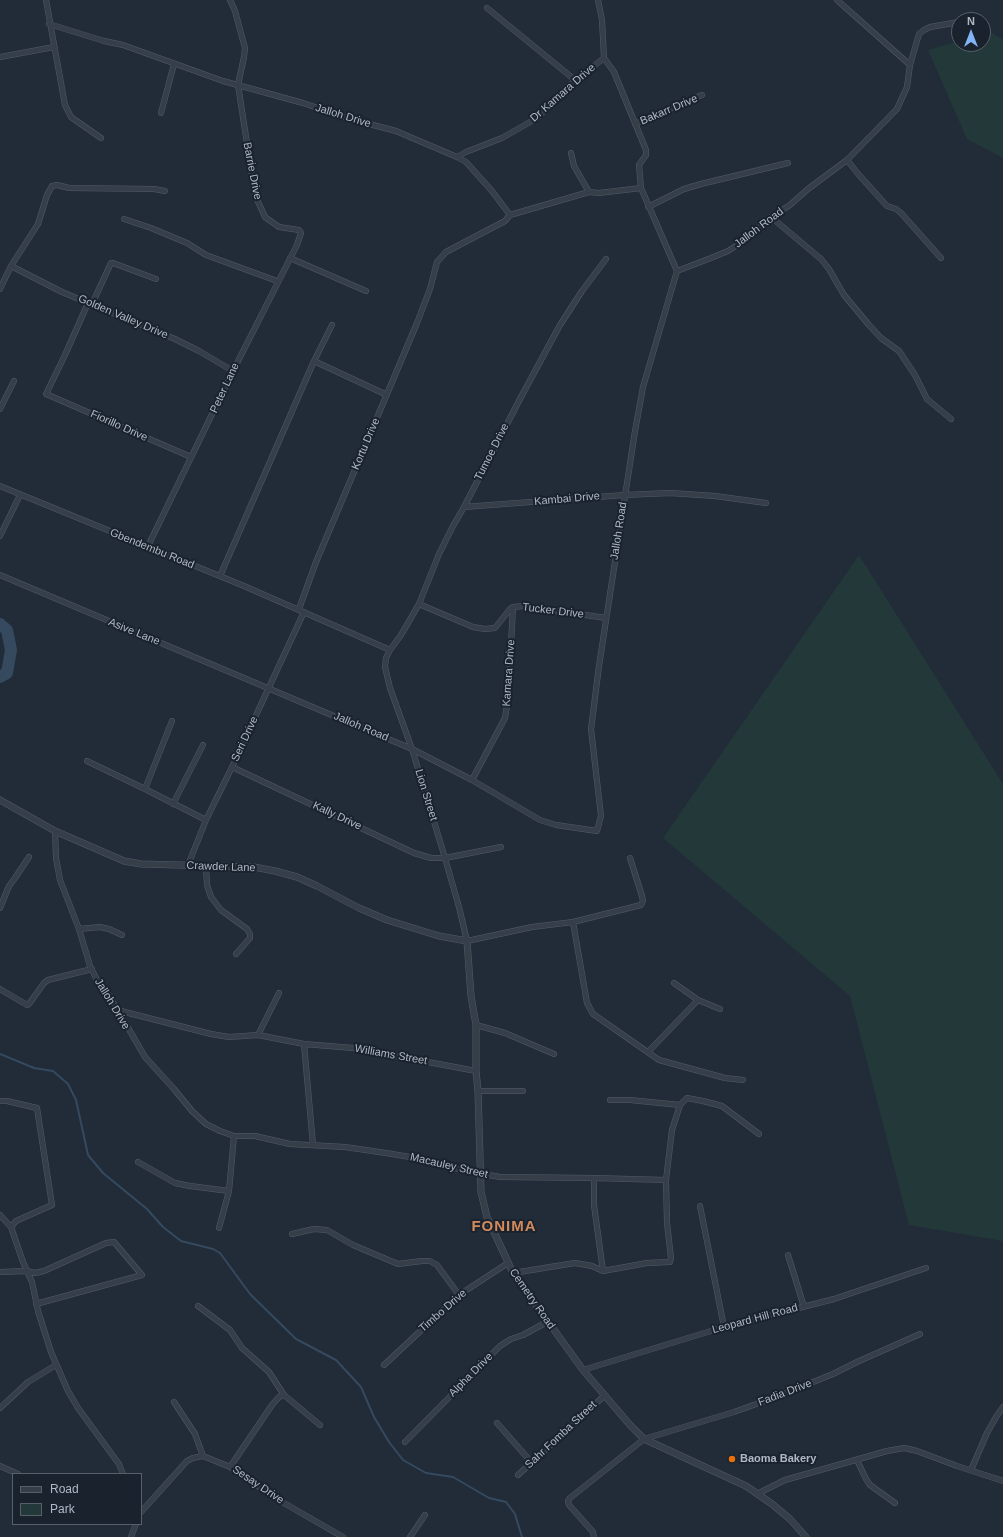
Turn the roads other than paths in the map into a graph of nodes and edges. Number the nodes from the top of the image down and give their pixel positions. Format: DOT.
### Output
graph roads {
  1 [pos="46,0"];
  2 [pos="230,0"];
  3 [pos="598,0"];
  4 [pos="837,0"];
  5 [pos="487,8"];
  6 [pos="951,23"];
  7 [pos="49,24"];
  8 [pos="54,47"];
  9 [pos="0,57"];
  10 [pos="604,58"];
  11 [pos="174,64"];
  12 [pos="910,65"];
  13 [pos="575,80"];
  14 [pos="238,85"];
  15 [pos="702,95"];
  16 [pos="161,113"];
  17 [pos="635,124"];
  18 [pos="101,138"];
  19 [pos="571,154"];
  20 [pos="457,157"];
  21 [pos="847,160"];
  22 [pos="788,163"];
  23 [pos="641,188"];
  24 [pos="165,191"];
  25 [pos="589,192"];
  26 [pos="648,207"];
  27 [pos="510,215"];
  28 [pos="771,217"];
  29 [pos="124,219"];
  30 [pos="299,230"];
  31 [pos="290,258"];
  32 [pos="941,258"];
  33 [pos="606,259"];
  34 [pos="11,266"];
  35 [pos="677,271"];
  36 [pos="156,278"];
  37 [pos="277,282"];
  38 [pos="0,289"];
  39 [pos="366,291"];
  40 [pos="90,304"];
  41 [pos="332,325"];
  42 [pos="314,361"];
  43 [pos="233,371"];
  44 [pos="14,382"];
  45 [pos="387,395"];
  46 [pos="0,409"];
  47 [pos="951,419"];
  48 [pos="191,457"];
  49 [pos="0,486"];
  50 [pos="20,495"];
  51 [pos="624,495"];
  52 [pos="766,503"];
  53 [pos="464,507"];
  54 [pos="0,536"];
  55 [pos="148,546"];
  56 [pos="0,575"];
  57 [pos="220,576"];
  58 [pos="419,604"];
  59 [pos="513,607"];
  60 [pos="301,611"];
  61 [pos="606,618"];
  62 [pos="390,650"];
  63 [pos="268,689"];
  64 [pos="172,721"];
  65 [pos="203,745"];
  66 [pos="412,749"];
  67 [pos="87,761"];
  68 [pos="232,767"];
  69 [pos="472,780"];
  70 [pos="145,789"];
  71 [pos="0,800"];
  72 [pos="173,804"];
  73 [pos="206,820"];
  74 [pos="55,831"];
  75 [pos="501,847"];
  76 [pos="29,857"];
  77 [pos="445,858"];
  78 [pos="630,858"];
  79 [pos="188,865"];
  80 [pos="206,866"];
  81 [pos="0,908"];
  82 [pos="573,922"];
  83 [pos="79,929"];
  84 [pos="122,935"];
  85 [pos="467,941"];
  86 [pos="236,954"];
  87 [pos="92,969"];
  88 [pos="674,983"];
  89 [pos="0,988"];
  90 [pos="279,993"];
  91 [pos="698,1000"];
  92 [pos="720,1009"];
  93 [pos="117,1010"];
  94 [pos="476,1025"];
  95 [pos="258,1035"];
  96 [pos="304,1044"];
  97 [pos="648,1052"];
  98 [pos="554,1054"];
  99 [pos="476,1071"];
  100 [pos="743,1080"];
  101 [pos="478,1091"];
  102 [pos="523,1091"];
  103 [pos="610,1100"];
  104 [pos="0,1101"];
  105 [pos="680,1105"];
  106 [pos="759,1134"];
  107 [pos="234,1136"];
  108 [pos="313,1145"];
  109 [pos="138,1162"];
  110 [pos="480,1174"];
  111 [pos="594,1178"];
  112 [pos="666,1180"];
  113 [pos="229,1191"];
  114 [pos="700,1206"];
  115 [pos="0,1215"];
  116 [pos="11,1227"];
  117 [pos="219,1228"];
  118 [pos="292,1234"];
  119 [pos="788,1255"];
  120 [pos="508,1263"];
  121 [pos="926,1268"];
  122 [pos="27,1270"];
  123 [pos="603,1270"];
  124 [pos="0,1272"];
  125 [pos="513,1273"];
  126 [pos="459,1295"];
  127 [pos="36,1304"];
  128 [pos="198,1306"];
  129 [pos="804,1306"];
  130 [pos="548,1322"];
  131 [pos="724,1327"];
  132 [pos="920,1334"];
  133 [pos="56,1364"];
  134 [pos="384,1365"];
  135 [pos="583,1370"];
  136 [pos="284,1395"];
  137 [pos="604,1396"];
  138 [pos="174,1402"];
  139 [pos="1003,1407"];
  140 [pos="0,1408"];
  141 [pos="497,1423"];
  142 [pos="320,1426"];
  143 [pos="644,1439"];
  144 [pos="404,1442"];
  145 [pos="203,1456"];
  146 [pos="857,1460"];
  147 [pos="532,1463"];
  148 [pos="0,1466"];
  149 [pos="230,1467"];
  150 [pos="971,1470"];
  151 [pos="16,1473"];
  152 [pos="123,1473"];
  153 [pos="518,1475"];
  154 [pos="1003,1481"];
  155 [pos="757,1494"];
  156 [pos="895,1503"];
  157 [pos="142,1511"];
  158 [pos="425,1515"];
  159 [pos="136,1525"];
  160 [pos="131,1537"];
  161 [pos="343,1537"];
  162 [pos="410,1537"];
  163 [pos="594,1537"];
  164 [pos="806,1537"];
  1 -- 7 [label="street"];
  2 -- 14 [label="street"];
  3 -- 10 [label="street"];
  4 -- 12 [label="street"];
  5 -- 13 [label="street"];
  6 -- 12 [label="street, Jalloh Road"];
  7 -- 8 [label="street"];
  7 -- 11 [label="street, Jalloh Drive"];
  8 -- 9 [label="street"];
  8 -- 18 [label="street"];
  10 -- 13 [label="street, Dr Kamara Drive"];
  10 -- 17 [label="street"];
  11 -- 14 [label="street, Jalloh Drive"];
  11 -- 16 [label="street"];
  12 -- 21 [label="street, Jalloh Road"];
  13 -- 20 [label="street, Dr Kamara Drive"];
  14 -- 20 [label="street, Jalloh Drive"];
  14 -- 30 [label="street, Barrie Drive"];
  15 -- 17 [label="street, Bakarr Drive"];
  17 -- 23 [label="street"];
  19 -- 25 [label="street"];
  20 -- 27 [label="street, Jalloh Drive"];
  21 -- 28 [label="street, Jalloh Road"];
  21 -- 32 [label="street"];
  22 -- 26 [label="street"];
  23 -- 25 [label="street"];
  23 -- 26 [label="street"];
  24 -- 34 [label="street"];
  25 -- 27 [label="street"];
  26 -- 35 [label="street"];
  27 -- 45 [label="street, Kortu Drive"];
  28 -- 35 [label="street, Jalloh Road"];
  28 -- 47 [label="street"];
  29 -- 37 [label="street"];
  30 -- 31 [label="street, Peter Lane"];
  31 -- 37 [label="street, Peter Lane"];
  31 -- 39 [label="street"];
  33 -- 53 [label="street, Tumoe Drive"];
  34 -- 38 [label="street"];
  34 -- 40 [label="street, Golden Valley Drive"];
  35 -- 51 [label="street, Jalloh Road"];
  36 -- 40 [label="street"];
  37 -- 43 [label="street, Peter Lane"];
  40 -- 43 [label="street, Golden Valley Drive"];
  40 -- 48 [label="street, Fiorillo Drive"];
  41 -- 42 [label="street"];
  42 -- 45 [label="street"];
  42 -- 57 [label="street"];
  43 -- 48 [label="street, Peter Lane"];
  44 -- 46 [label="street"];
  45 -- 60 [label="street, Kortu Drive"];
  48 -- 55 [label="street, Peter Lane"];
  49 -- 50 [label="street, Gbendembu Road"];
  50 -- 54 [label="street"];
  50 -- 55 [label="street, Gbendembu Road"];
  51 -- 52 [label="street, Kambai Drive"];
  51 -- 53 [label="street, Kambai Drive"];
  51 -- 61 [label="street, Jalloh Road"];
  53 -- 58 [label="street, Tumoe Drive"];
  55 -- 57 [label="street, Gbendembu Road"];
  56 -- 63 [label="street, Asive Lane"];
  57 -- 60 [label="street, Gbendembu Road"];
  58 -- 59 [label="street, Tucker Drive"];
  58 -- 62 [label="street, Tumoe Drive"];
  59 -- 61 [label="street, Tucker Drive"];
  59 -- 69 [label="street, Kamara Drive"];
  60 -- 62 [label="street, Gbendembu Road"];
  60 -- 63 [label="street, Seri Drive"];
  61 -- 69 [label="street, Jalloh Road"];
  62 -- 66 [label="street, Lion Street"];
  63 -- 66 [label="street, Jalloh Road"];
  63 -- 68 [label="street, Seri Drive"];
  64 -- 70 [label="street"];
  65 -- 72 [label="street"];
  66 -- 69 [label="street, Jalloh Road"];
  66 -- 77 [label="street, Lion Street"];
  67 -- 70 [label="street"];
  68 -- 73 [label="street, Seri Drive"];
  68 -- 77 [label="street, Kally Drive"];
  70 -- 72 [label="street"];
  71 -- 74 [label="street, Crawder Lane"];
  72 -- 73 [label="street"];
  73 -- 79 [label="street, Seri Drive"];
  74 -- 79 [label="street, Crawder Lane"];
  74 -- 83 [label="street, Jalloh Drive"];
  75 -- 77 [label="street, Kally Drive"];
  76 -- 81 [label="street"];
  77 -- 85 [label="street, Lion Street"];
  78 -- 82 [label="street"];
  79 -- 80 [label="street, Crawder Lane"];
  80 -- 85 [label="street, Crawder Lane"];
  80 -- 86 [label="street"];
  82 -- 85 [label="street"];
  82 -- 97 [label="street"];
  83 -- 84 [label="street"];
  83 -- 87 [label="street, Jalloh Drive"];
  85 -- 94 [label="street, Cemetry Road"];
  87 -- 89 [label="street"];
  87 -- 93 [label="street, Jalloh Drive"];
  88 -- 91 [label="street"];
  90 -- 95 [label="street"];
  91 -- 92 [label="street"];
  91 -- 97 [label="street"];
  93 -- 95 [label="street, Williams Street"];
  93 -- 107 [label="street, Jalloh Drive"];
  94 -- 98 [label="street"];
  94 -- 99 [label="street, Cemetry Road"];
  95 -- 96 [label="street, Williams Street"];
  96 -- 99 [label="street, Williams Street"];
  96 -- 108 [label="street"];
  97 -- 100 [label="street"];
  99 -- 101 [label="street, Cemetry Road"];
  101 -- 102 [label="street"];
  101 -- 110 [label="street, Cemetry Road"];
  103 -- 105 [label="street"];
  104 -- 116 [label="street"];
  105 -- 106 [label="street"];
  105 -- 112 [label="street"];
  107 -- 108 [label="street, Macauley Street"];
  107 -- 113 [label="street"];
  108 -- 110 [label="street, Macauley Street"];
  109 -- 113 [label="street"];
  110 -- 111 [label="street, Macauley Street"];
  110 -- 120 [label="street, Cemetry Road"];
  111 -- 112 [label="street, Macauley Street"];
  111 -- 123 [label="street"];
  112 -- 123 [label="street"];
  113 -- 117 [label="street"];
  114 -- 131 [label="street"];
  115 -- 116 [label="street"];
  116 -- 122 [label="street"];
  118 -- 126 [label="street"];
  119 -- 129 [label="street"];
  120 -- 125 [label="street, Cemetry Road"];
  120 -- 126 [label="street, Timbo Drive"];
  121 -- 129 [label="street, Leopard Hill Road"];
  122 -- 124 [label="street"];
  122 -- 127 [label="street"];
  122 -- 127 [label="street"];
  123 -- 125 [label="street"];
  125 -- 130 [label="street, Cemetry Road"];
  126 -- 134 [label="street, Timbo Drive"];
  127 -- 133 [label="street"];
  128 -- 136 [label="street"];
  129 -- 131 [label="street, Leopard Hill Road"];
  130 -- 135 [label="street, Cemetry Road"];
  130 -- 144 [label="street, Alpha Drive"];
  131 -- 135 [label="street, Leopard Hill Road"];
  132 -- 143 [label="street, Fadia Drive"];
  133 -- 140 [label="street"];
  133 -- 152 [label="street"];
  135 -- 137 [label="street, Cemetry Road"];
  136 -- 142 [label="street"];
  136 -- 149 [label="street"];
  137 -- 143 [label="street, Cemetry Road"];
  137 -- 147 [label="street, Sahr Fomba Street"];
  138 -- 145 [label="street"];
  139 -- 150 [label="street"];
  141 -- 147 [label="street"];
  143 -- 155 [label="street, Cemetry Road"];
  143 -- 163 [label="street"];
  145 -- 149 [label="street, Sesay Drive"];
  145 -- 157 [label="street"];
  146 -- 150 [label="street"];
  146 -- 155 [label="street"];
  146 -- 156 [label="street"];
  147 -- 153 [label="street, Sahr Fomba Street"];
  148 -- 151 [label="street"];
  149 -- 161 [label="street, Sesay Drive"];
  150 -- 154 [label="street"];
  155 -- 164 [label="street, Cemetry Road"];
  158 -- 162 [label="street"];
  159 -- 160 [label="street"];
}
